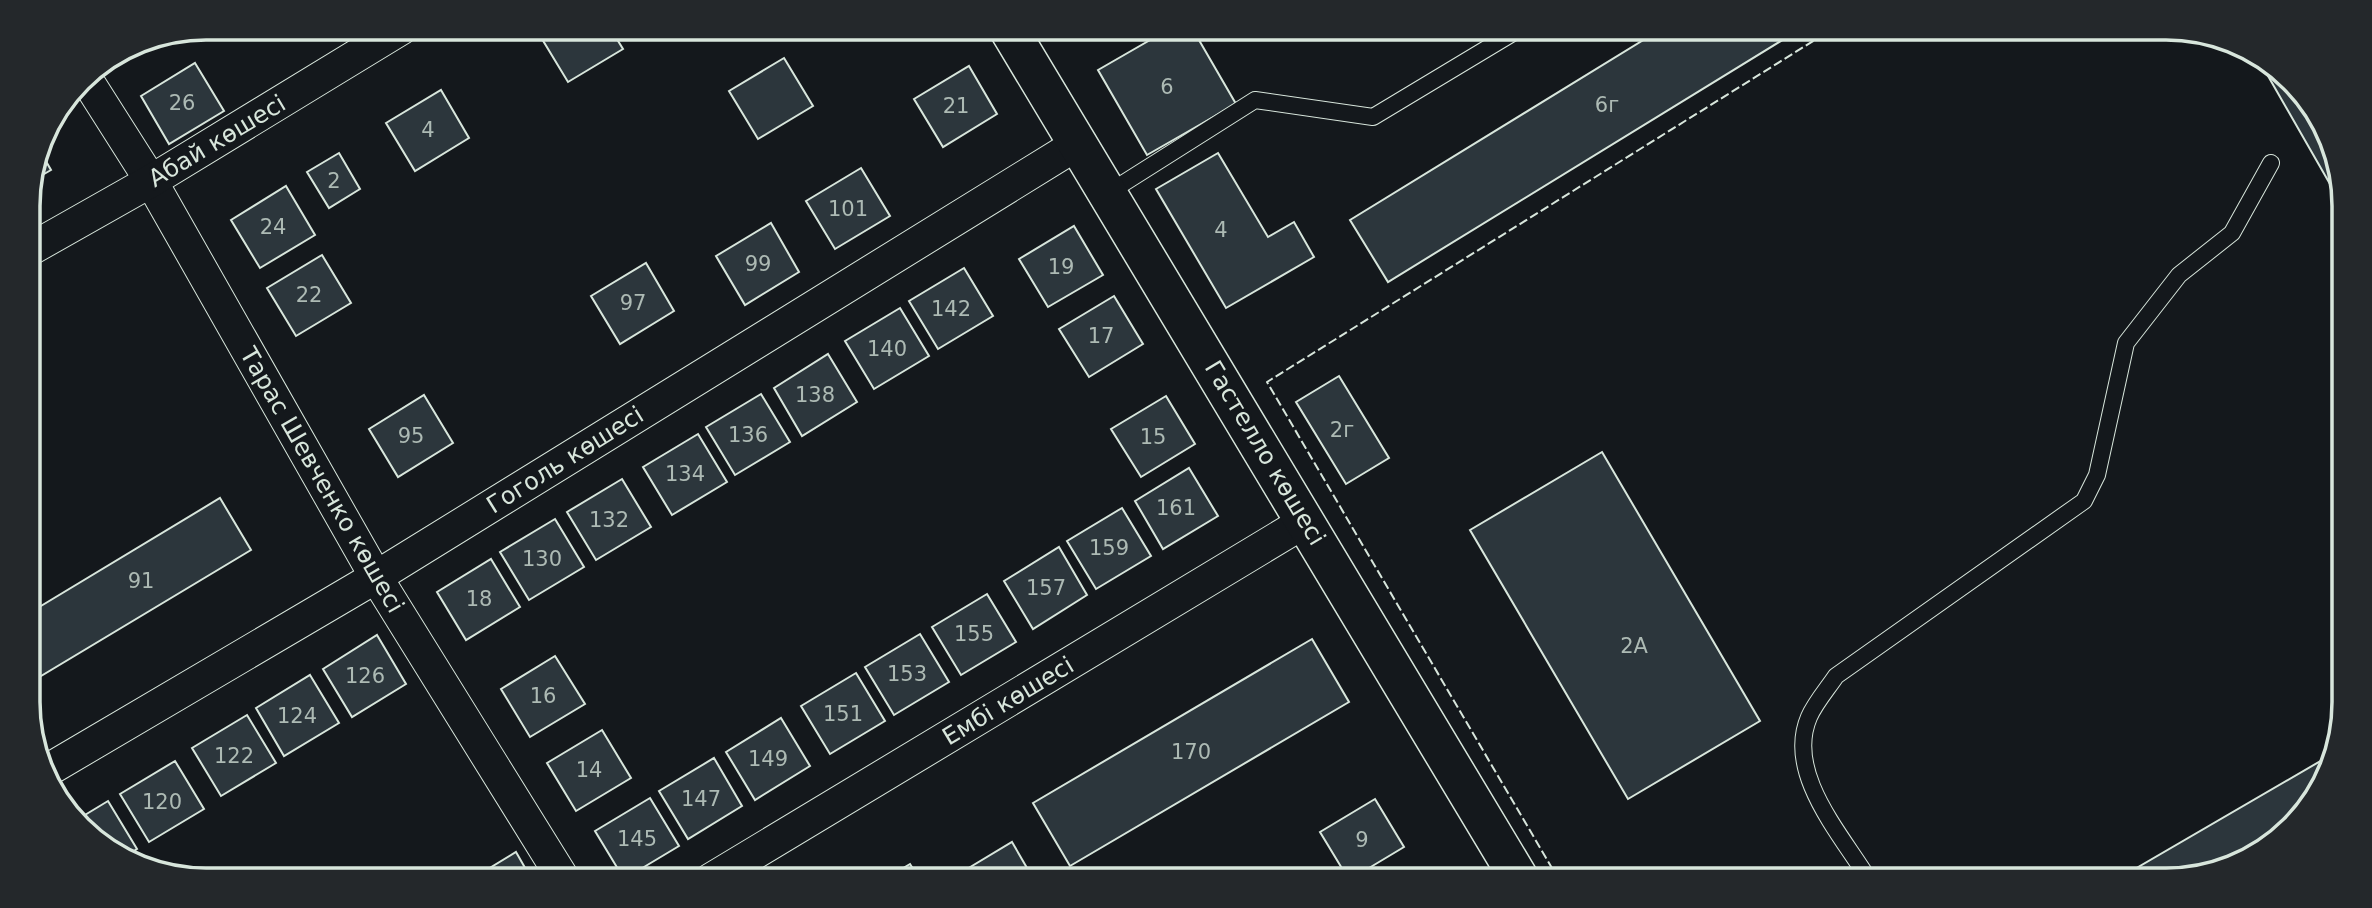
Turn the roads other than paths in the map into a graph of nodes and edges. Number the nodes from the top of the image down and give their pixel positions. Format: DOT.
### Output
graph roads {
  1 [pos="382,40"];
  2 [pos="1015,40"];
  3 [pos="1501,40"];
  4 [pos="91,87"];
  5 [pos="1079,143"];
  6 [pos="2271,163"];
  7 [pos="151,181"];
  8 [pos="1108,193"];
  9 [pos="41,243"];
  10 [pos="1306,522"];
  11 [pos="376,577"];
  12 [pos="54,767"];
  13 [pos="1512,867"];
  14 [pos="1861,867"];
  15 [pos="556,868"];
  16 [pos="730,868"];
  1 -- 7 [label="street, Абай көшесі"];
  2 -- 5 [label="street, Гастелло көшесі"];
  3 -- 8 [label="lane"];
  4 -- 7 [label="street, Тарас Шевченко көшесі"];
  5 -- 8 [label="street, Гастелло көшесі"];
  5 -- 11 [label="street, Гоголь көшесі"];
  6 -- 14 [label="lane"];
  7 -- 9 [label="street, Абай көшесі"];
  7 -- 11 [label="street, Тарас Шевченко көшесі"];
  8 -- 10 [label="street, Гастелло көшесі"];
  10 -- 13 [label="street, Гастелло көшесі"];
  10 -- 16 [label="street, Ембі көшесі"];
  11 -- 12 [label="street, Гоголь көшесі"];
  11 -- 15 [label="street, Тарас Шевченко көшесі"];
}
